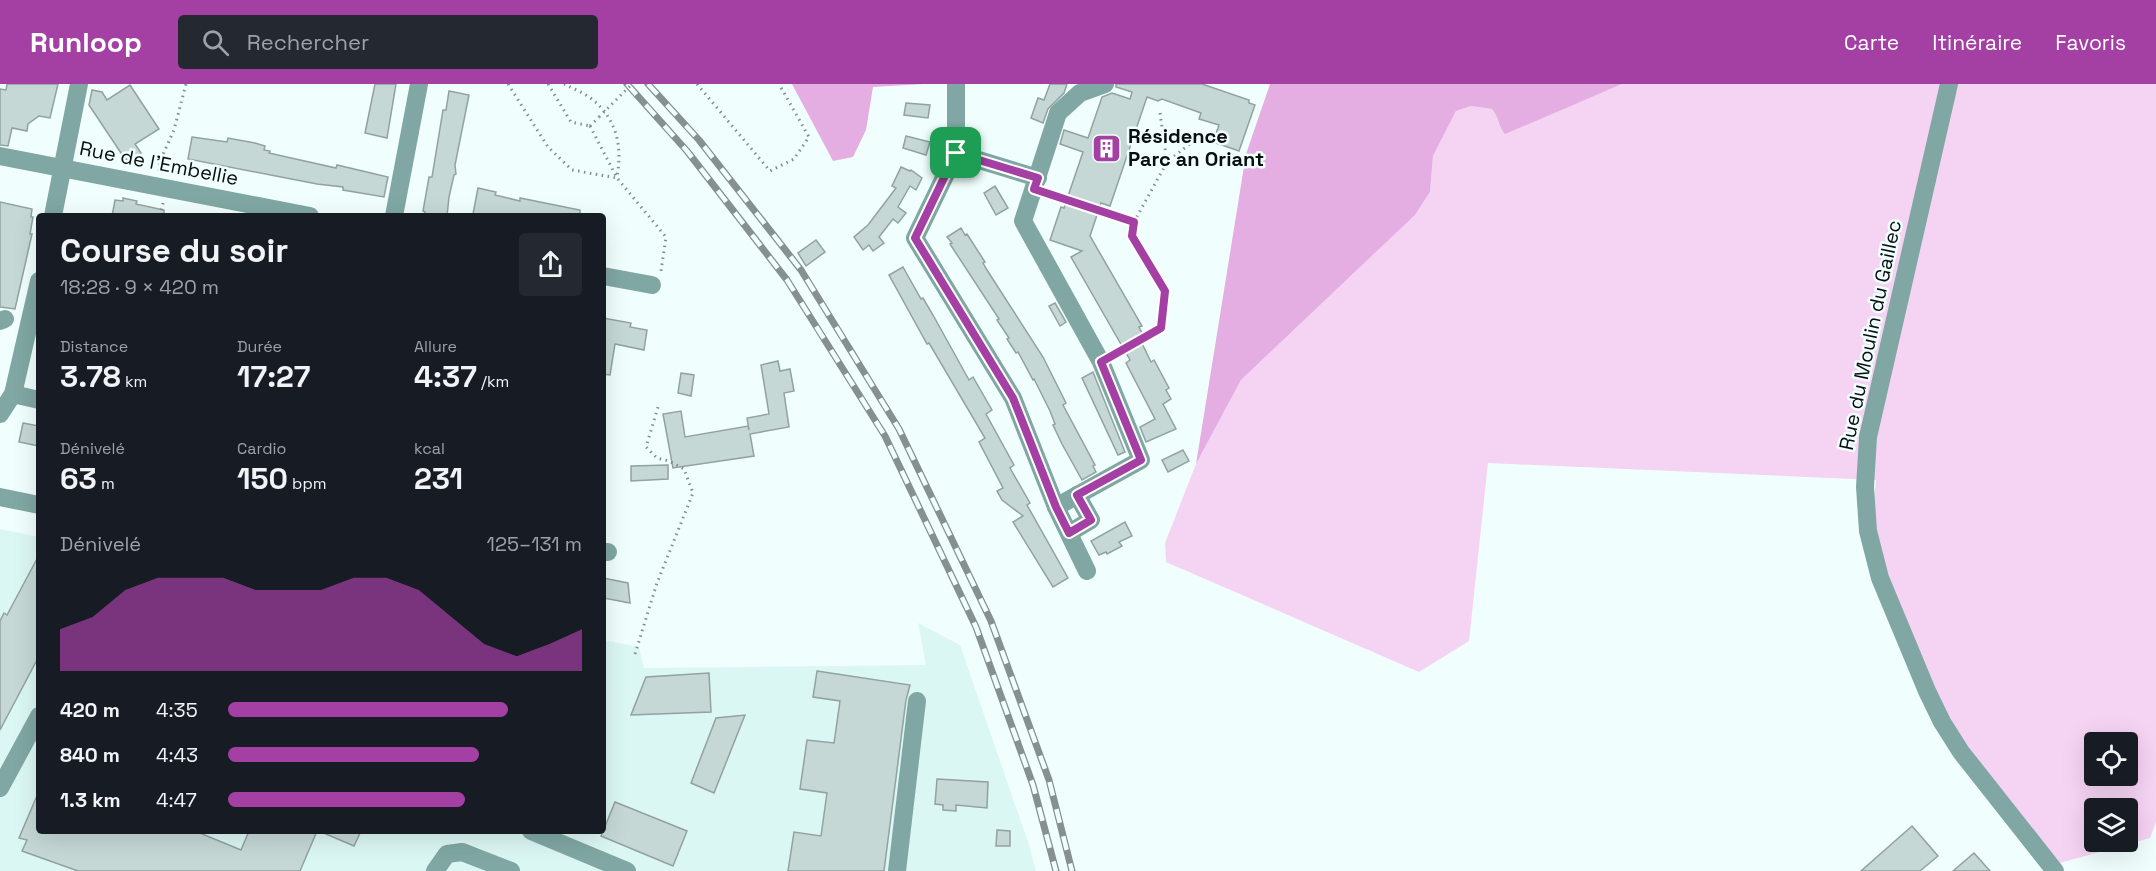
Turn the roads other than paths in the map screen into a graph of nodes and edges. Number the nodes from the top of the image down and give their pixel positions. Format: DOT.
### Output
graph roads {
  1 [pos="79,84"];
  2 [pos="420,84"];
  3 [pos="956,84"];
  4 [pos="1105,84"];
  5 [pos="1949,84"];
  6 [pos="956,153"];
  7 [pos="0,156"];
  8 [pos="63,168"];
  9 [pos="1036,184"];
  10 [pos="244,209"];
  11 [pos="54,213"];
  12 [pos="282,213"];
  13 [pos="395,213"];
  14 [pos="606,277"];
  15 [pos="652,285"];
  16 [pos="36,294"];
  17 [pos="13,394"];
  18 [pos="36,399"];
  19 [pos="0,414"];
  20 [pos="1077,495"];
  21 [pos="0,497"];
  22 [pos="1054,499"];
  23 [pos="36,504"];
  24 [pos="1069,533"];
  25 [pos="1087,571"];
  26 [pos="917,701"];
  27 [pos="36,722"];
  28 [pos="0,788"];
  29 [pos="538,834"];
  30 [pos="435,871"];
  31 [pos="511,871"];
  32 [pos="627,871"];
  33 [pos="897,871"];
  34 [pos="2055,871"];
  1 -- 8 [label="street"];
  2 -- 13 [label="street"];
  3 -- 6 [label="street"];
  4 -- 9 [label="street"];
  5 -- 34 [label="street, Rue du Moulin du Gaillec"];
  6 -- 9 [label="street"];
  6 -- 22 [label="street"];
  7 -- 8 [label="street, Rue de l'Embellie"];
  8 -- 10 [label="street, Rue de l'Embellie"];
  8 -- 11 [label="street"];
  9 -- 20 [label="street"];
  10 -- 12 [label="street, Rue de l'Embellie"];
  14 -- 15 [label="street"];
  16 -- 17 [label="street"];
  17 -- 18 [label="street"];
  17 -- 19 [label="street"];
  20 -- 22 [label="street"];
  20 -- 24 [label="street"];
  21 -- 23 [label="street"];
  22 -- 24 [label="street"];
  24 -- 25 [label="street"];
  26 -- 33 [label="street"];
  27 -- 28 [label="street"];
  29 -- 32 [label="street"];
  30 -- 31 [label="street"];
}
